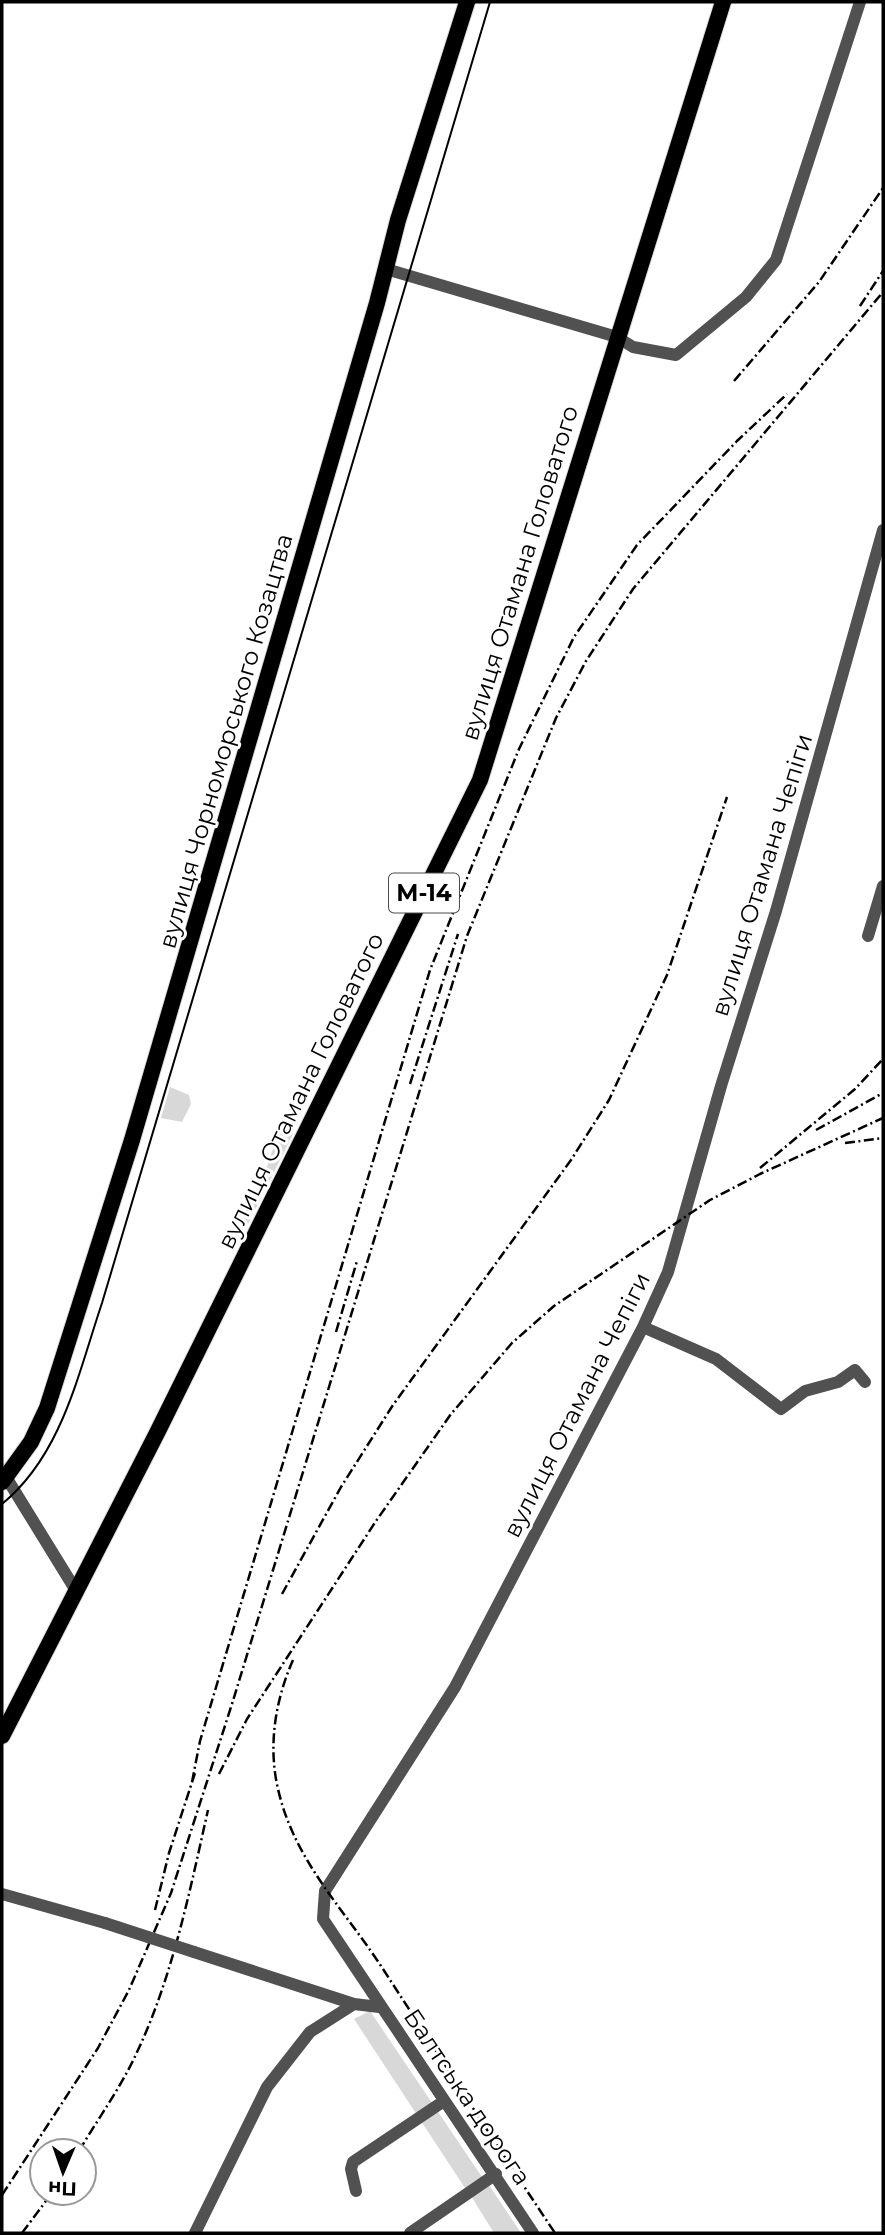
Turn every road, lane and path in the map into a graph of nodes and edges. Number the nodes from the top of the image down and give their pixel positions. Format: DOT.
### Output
graph roads {
  1 [pos="467,2"];
  2 [pos="723,2"];
  3 [pos="860,2"];
  4 [pos="386,270"];
  5 [pos="617,337"];
  6 [pos="883,530"];
  7 [pos="883,886"];
  8 [pos="869,936"];
  9 [pos="643,1327"];
  10 [pos="865,1382"];
  11 [pos="4,1479"];
  12 [pos="75,1589"];
  13 [pos="2,1736"];
  14 [pos="2,1894"];
  15 [pos="354,2004"];
  16 [pos="379,2007"];
  17 [pos="444,2101"];
  18 [pos="496,2174"];
  19 [pos="356,2191"];
  20 [pos="195,2233"];
  21 [pos="410,2233"];
  22 [pos="533,2233"];
  1 -- 4 [label="main road, вулиця Чорноморського Козацтва"];
  2 -- 5 [label="main road, вулиця Отамана Головатого / М-14"];
  3 -- 5 [label="street"];
  4 -- 5 [label="street"];
  4 -- 11 [label="main road, вулиця Чорноморського Козацтва"];
  5 -- 12 [label="main road, вулиця Отамана Головатого / М-14"];
  6 -- 9 [label="street, вулиця Отамана Чепіги"];
  7 -- 8 [label="street"];
  9 -- 10 [label="street"];
  9 -- 16 [label="street, вулиця Отамана Чепіги"];
  11 -- 12 [label="street"];
  12 -- 13 [label="main road, вулиця Отамана Головатого / М-14"];
  14 -- 15 [label="street, Балтська дорога, bridge"];
  15 -- 16 [label="street, Балтська дорога"];
  15 -- 20 [label="street"];
  16 -- 17 [label="street, Балтська дорога"];
  17 -- 18 [label="street, Балтська дорога"];
  17 -- 19 [label="street"];
  18 -- 21 [label="street"];
  18 -- 22 [label="street, Балтська дорога"];
}
